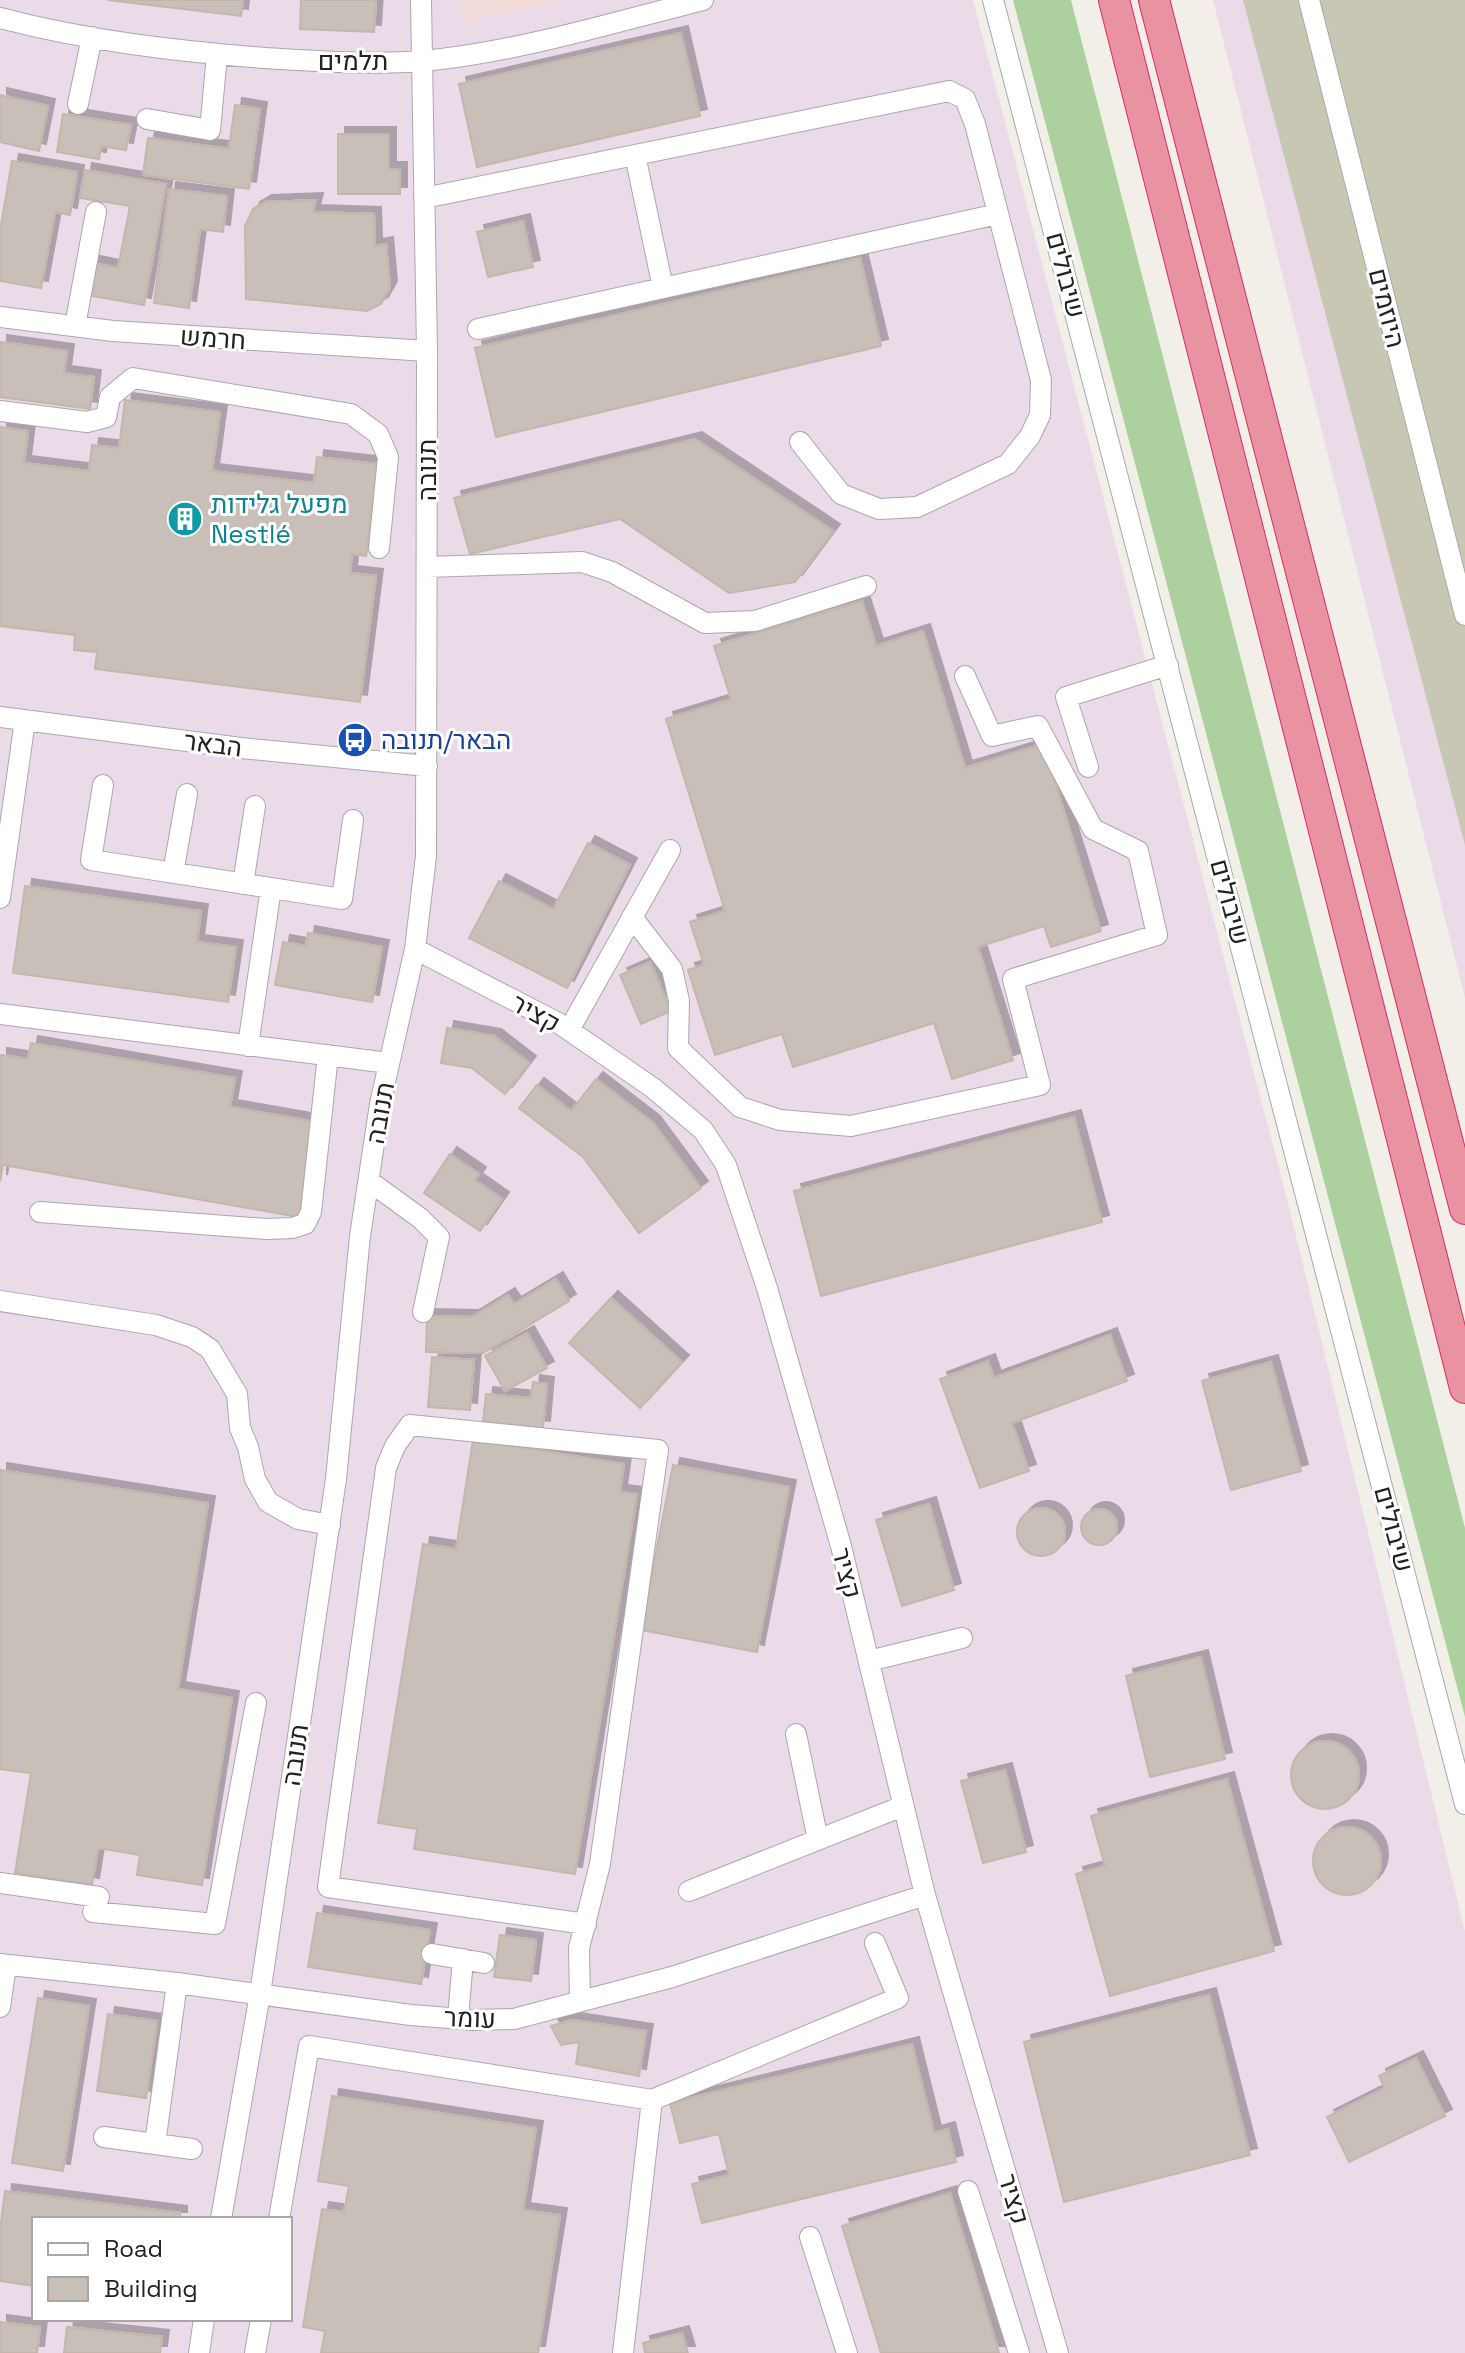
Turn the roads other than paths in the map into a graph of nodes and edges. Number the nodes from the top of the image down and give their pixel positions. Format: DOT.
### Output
graph roads {
  1 [pos="421,0"];
  2 [pos="703,0"];
  3 [pos="993,0"];
  4 [pos="1114,0"];
  5 [pos="1154,0"];
  6 [pos="1309,0"];
  7 [pos="0,18"];
  8 [pos="92,37"];
  9 [pos="217,55"];
  10 [pos="422,61"];
  11 [pos="78,104"];
  12 [pos="147,119"];
  13 [pos="635,155"];
  14 [pos="424,198"];
  15 [pos="96,212"];
  16 [pos="998,214"];
  17 [pos="663,288"];
  18 [pos="0,317"];
  19 [pos="75,326"];
  20 [pos="478,329"];
  21 [pos="427,351"];
  22 [pos="0,411"];
  23 [pos="800,442"];
  24 [pos="379,548"];
  25 [pos="427,567"];
  26 [pos="866,586"];
  27 [pos="1465,615"];
  28 [pos="1168,665"];
  29 [pos="965,676"];
  30 [pos="0,717"];
  31 [pos="25,720"];
  32 [pos="427,766"];
  33 [pos="1088,767"];
  34 [pos="103,785"];
  35 [pos="187,794"];
  36 [pos="255,806"];
  37 [pos="353,820"];
  38 [pos="670,850"];
  39 [pos="173,873"];
  40 [pos="243,884"];
  41 [pos="271,888"];
  42 [pos="0,898"];
  43 [pos="632,917"];
  44 [pos="415,949"];
  45 [pos="0,1014"];
  46 [pos="569,1030"];
  47 [pos="248,1046"];
  48 [pos="328,1055"];
  49 [pos="389,1063"];
  50 [pos="369,1181"];
  51 [pos="1465,1209"];
  52 [pos="40,1212"];
  53 [pos="0,1301"];
  54 [pos="423,1312"];
  55 [pos="1465,1388"];
  56 [pos="330,1525"];
  57 [pos="962,1638"];
  58 [pos="869,1661"];
  59 [pos="256,1703"];
  60 [pos="796,1734"];
  61 [pos="1465,1804"];
  62 [pos="903,1806"];
  63 [pos="818,1840"];
  64 [pos="0,1883"];
  65 [pos="689,1891"];
  66 [pos="925,1895"];
  67 [pos="586,1924"];
  68 [pos="875,1943"];
  69 [pos="432,1954"];
  70 [pos="463,1959"];
  71 [pos="484,1963"];
  72 [pos="3,1964"];
  73 [pos="177,1983"];
  74 [pos="260,1994"];
  75 [pos="0,2001"];
  76 [pos="580,2001"];
  77 [pos="0,2007"];
  78 [pos="458,2018"];
  79 [pos="652,2100"];
  80 [pos="104,2137"];
  81 [pos="155,2144"];
  82 [pos="192,2149"];
  83 [pos="968,2191"];
  84 [pos="221,2217"];
  85 [pos="279,2217"];
  86 [pos="810,2237"];
  87 [pos="204,2321"];
  88 [pos="261,2321"];
  89 [pos="199,2353"];
  90 [pos="255,2353"];
  91 [pos="623,2353"];
  92 [pos="847,2353"];
  93 [pos="1019,2353"];
  94 [pos="1058,2353"];
  1 -- 10 [label="street, תנובה"];
  2 -- 10 [label="street, תלמים"];
  3 -- 28 [label="street, שיבולים"];
  4 -- 55 [label="highway"];
  5 -- 51 [label="highway"];
  6 -- 27 [label="street, היוזמים"];
  7 -- 8 [label="street, תלמים"];
  8 -- 9 [label="street, תלמים"];
  8 -- 11 [label="street"];
  9 -- 10 [label="street, תלמים"];
  9 -- 12 [label="street"];
  10 -- 14 [label="street, תנובה"];
  13 -- 14 [label="street"];
  13 -- 16 [label="street"];
  13 -- 17 [label="street"];
  14 -- 21 [label="street, תנובה"];
  15 -- 19 [label="street"];
  16 -- 17 [label="street"];
  16 -- 23 [label="street"];
  17 -- 20 [label="street"];
  18 -- 19 [label="street, חרמש"];
  19 -- 21 [label="street, חרמש"];
  21 -- 25 [label="street, תנובה"];
  22 -- 24 [label="street"];
  25 -- 26 [label="street"];
  25 -- 32 [label="street, תנובה"];
  28 -- 33 [label="street"];
  28 -- 61 [label="street, שיבולים"];
  29 -- 43 [label="street"];
  30 -- 31 [label="street, הבאר"];
  31 -- 32 [label="street, הבאר"];
  31 -- 42 [label="street"];
  32 -- 44 [label="street, תנובה"];
  34 -- 39 [label="street"];
  35 -- 39 [label="street"];
  36 -- 40 [label="street"];
  37 -- 41 [label="street"];
  38 -- 43 [label="street"];
  39 -- 40 [label="street"];
  40 -- 41 [label="street"];
  41 -- 47 [label="street"];
  43 -- 46 [label="street"];
  44 -- 46 [label="street, קציר"];
  44 -- 49 [label="street, תנובה"];
  45 -- 47 [label="street"];
  46 -- 58 [label="street, קציר"];
  47 -- 48 [label="street"];
  48 -- 49 [label="street"];
  48 -- 52 [label="street"];
  49 -- 50 [label="street, תנובה"];
  50 -- 54 [label="street"];
  50 -- 56 [label="street, תנובה"];
  53 -- 56 [label="street"];
  56 -- 74 [label="street, תנובה"];
  57 -- 58 [label="street"];
  58 -- 62 [label="street, קציר"];
  59 -- 64 [label="street"];
  60 -- 63 [label="street"];
  62 -- 63 [label="street"];
  62 -- 66 [label="street, קציר"];
  63 -- 65 [label="street"];
  66 -- 76 [label="street, עומר"];
  66 -- 94 [label="street, קציר"];
  67 -- 67 [label="street"];
  67 -- 76 [label="street"];
  68 -- 79 [label="street"];
  69 -- 70 [label="street"];
  70 -- 71 [label="street"];
  70 -- 78 [label="street"];
  72 -- 73 [label="street, עומר"];
  72 -- 75 [label="street"];
  73 -- 74 [label="street, עומר"];
  73 -- 81 [label="street"];
  74 -- 78 [label="street, עומר"];
  74 -- 84 [label="street, תנובה"];
  75 -- 77 [label="street"];
  76 -- 78 [label="street, עומר"];
  79 -- 85 [label="street"];
  79 -- 91 [label="street"];
  80 -- 81 [label="street"];
  81 -- 82 [label="street"];
  83 -- 93 [label="street"];
  86 -- 92 [label="street"];
  87 -- 89 [label="street"];
  88 -- 90 [label="street"];
}
